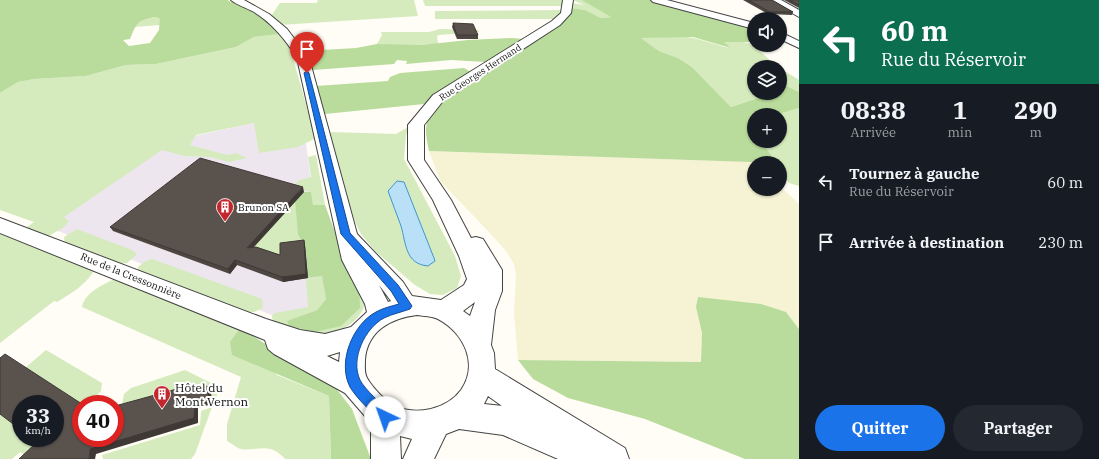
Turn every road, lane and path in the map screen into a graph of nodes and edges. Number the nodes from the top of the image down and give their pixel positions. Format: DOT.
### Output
graph roads {
  1 [pos="236,0"];
  2 [pos="568,0"];
  3 [pos="656,0"];
  4 [pos="774,0"];
  5 [pos="799,14"];
  6 [pos="747,24"];
  7 [pos="787,39"];
  8 [pos="799,45"];
  9 [pos="442,200"];
  10 [pos="0,225"];
  11 [pos="346,234"];
  12 [pos="406,306"];
  13 [pos="444,311"];
  14 [pos="380,315"];
  15 [pos="262,328"];
  16 [pos="359,336"];
  17 [pos="478,344"];
  18 [pos="482,375"];
  19 [pos="355,384"];
  20 [pos="385,417"];
  21 [pos="446,419"];
  22 [pos="386,459"];
  23 [pos="418,459"];
  24 [pos="594,459"];
  25 [pos="614,459"];
  1 -- 11 [label="street"];
  2 -- 9 [label="street, Rue Georges Hermand"];
  3 -- 6 [label="street"];
  4 -- 5 [label="street"];
  7 -- 8 [label="street"];
  9 -- 13 [label="street, Rue Georges Hermand"];
  9 -- 17 [label="street, Rue Georges Hermand"];
  10 -- 15 [label="street, Rue de la Cressonnière"];
  11 -- 12 [label="street"];
  11 -- 14 [label="street"];
  12 -- 13 [label="street"];
  12 -- 14 [label="street"];
  13 -- 17 [label="street"];
  14 -- 16 [label="street"];
  15 -- 16 [label="street, Rue de la Cressonnière"];
  15 -- 19 [label="street, Rue de la Cressonnière"];
  16 -- 19 [label="street"];
  17 -- 18 [label="street"];
  18 -- 21 [label="street"];
  18 -- 25 [label="street"];
  19 -- 20 [label="street"];
  20 -- 21 [label="street"];
  20 -- 22 [label="street"];
  21 -- 23 [label="street"];
  21 -- 24 [label="street"];
}
